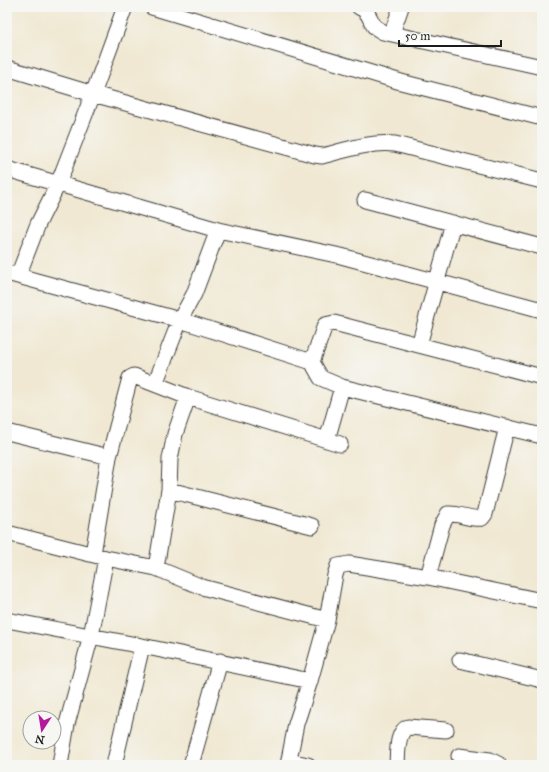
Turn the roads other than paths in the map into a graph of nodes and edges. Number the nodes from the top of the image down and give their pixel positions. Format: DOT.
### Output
graph roads {
  1 [pos="125,7"];
  2 [pos="152,7"];
  3 [pos="359,7"];
  4 [pos="401,7"];
  5 [pos="392,33"];
  6 [pos="7,68"];
  7 [pos="542,68"];
  8 [pos="93,94"];
  9 [pos="542,118"];
  10 [pos="7,168"];
  11 [pos="542,181"];
  12 [pos="58,184"];
  13 [pos="365,200"];
  14 [pos="453,223"];
  15 [pos="218,230"];
  16 [pos="542,247"];
  17 [pos="12,275"];
  18 [pos="437,282"];
  19 [pos="542,310"];
  20 [pos="180,320"];
  21 [pos="420,345"];
  22 [pos="312,362"];
  23 [pos="542,377"];
  24 [pos="155,384"];
  25 [pos="342,387"];
  26 [pos="188,397"];
  27 [pos="507,427"];
  28 [pos="7,432"];
  29 [pos="542,436"];
  30 [pos="109,457"];
  31 [pos="169,490"];
  32 [pos="312,526"];
  33 [pos="7,533"];
  34 [pos="99,556"];
  35 [pos="156,568"];
  36 [pos="428,576"];
  37 [pos="542,601"];
  38 [pos="7,620"];
  39 [pos="327,620"];
  40 [pos="91,636"];
  41 [pos="142,646"];
  42 [pos="460,660"];
  43 [pos="220,661"];
  44 [pos="542,680"];
  45 [pos="310,681"];
  46 [pos="446,730"];
  47 [pos="459,756"];
  48 [pos="288,763"];
  49 [pos="60,765"];
  50 [pos="114,765"];
  51 [pos="192,765"];
  52 [pos="308,765"];
  53 [pos="397,765"];
  54 [pos="498,765"];
  1 -- 8 [label="street"];
  2 -- 9 [label="street"];
  3 -- 5 [label="street"];
  4 -- 5 [label="street"];
  5 -- 7 [label="street"];
  6 -- 8 [label="street"];
  8 -- 11 [label="street"];
  8 -- 12 [label="street"];
  10 -- 12 [label="street"];
  12 -- 15 [label="street"];
  12 -- 17 [label="street"];
  13 -- 14 [label="street"];
  14 -- 16 [label="street"];
  14 -- 18 [label="street"];
  15 -- 18 [label="street"];
  15 -- 20 [label="street"];
  17 -- 20 [label="street"];
  18 -- 19 [label="street"];
  18 -- 21 [label="street"];
  20 -- 22 [label="street"];
  20 -- 24 [label="street"];
  21 -- 22 [label="street"];
  21 -- 23 [label="street"];
  22 -- 25 [label="street"];
  24 -- 26 [label="street"];
  24 -- 30 [label="street"];
  25 -- 26 [label="street"];
  25 -- 27 [label="street"];
  26 -- 31 [label="street"];
  27 -- 29 [label="street"];
  27 -- 36 [label="street"];
  28 -- 30 [label="street"];
  30 -- 34 [label="street"];
  31 -- 32 [label="street"];
  31 -- 35 [label="street"];
  33 -- 34 [label="street"];
  34 -- 35 [label="street"];
  34 -- 40 [label="street"];
  35 -- 39 [label="street"];
  36 -- 37 [label="street"];
  36 -- 39 [label="street"];
  38 -- 40 [label="street"];
  39 -- 45 [label="street"];
  40 -- 41 [label="street"];
  40 -- 49 [label="street"];
  41 -- 43 [label="street"];
  41 -- 50 [label="street"];
  42 -- 44 [label="street"];
  43 -- 45 [label="street"];
  43 -- 51 [label="street"];
  45 -- 48 [label="street"];
  46 -- 53 [label="street"];
  47 -- 54 [label="street"];
  48 -- 52 [label="street"];
}
